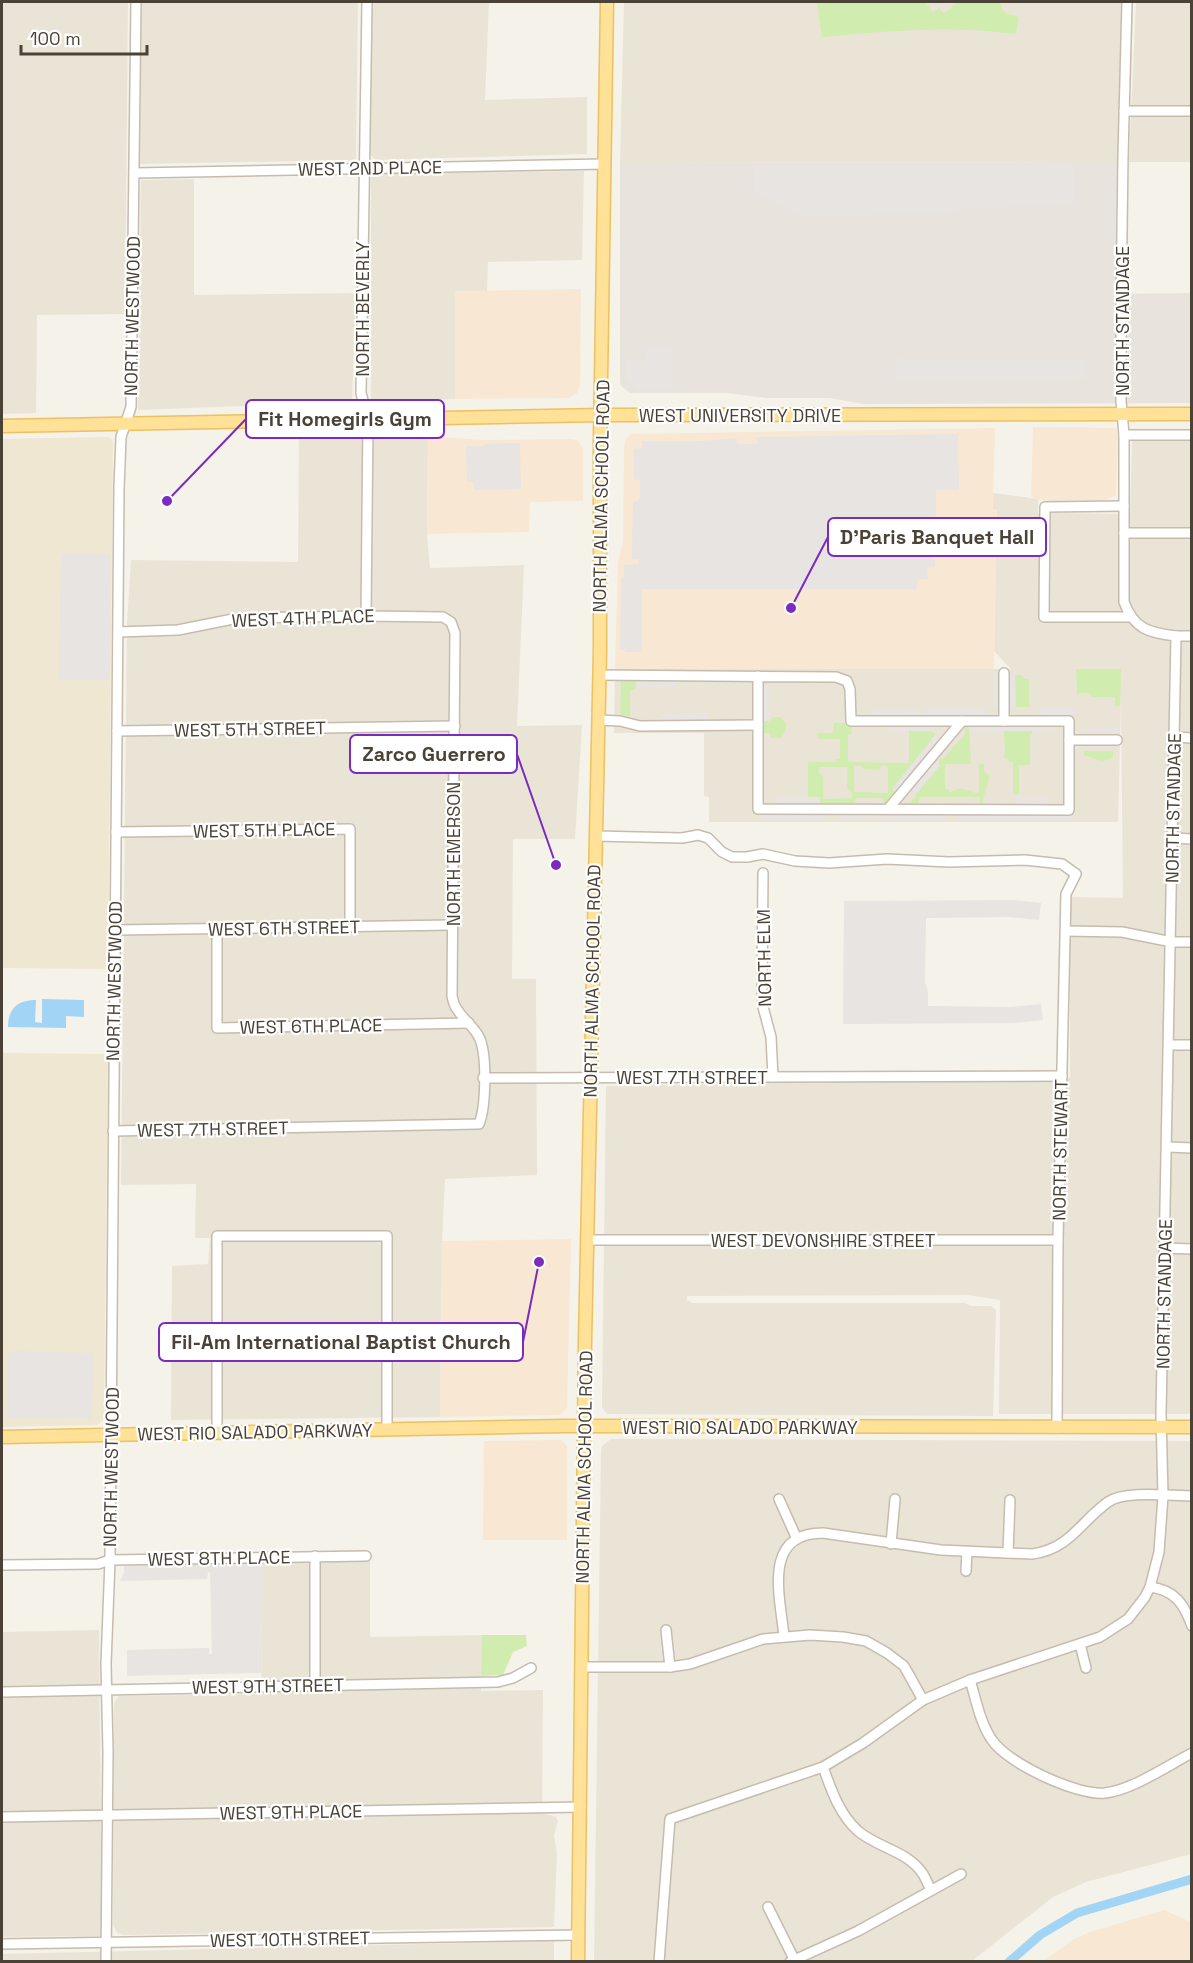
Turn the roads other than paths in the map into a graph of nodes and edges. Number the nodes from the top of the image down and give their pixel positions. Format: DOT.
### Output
graph roads {
  1 [pos="136,2"];
  2 [pos="367,2"];
  3 [pos="608,2"];
  4 [pos="1127,2"];
  5 [pos="1124,111"];
  6 [pos="1191,111"];
  7 [pos="606,164"];
  8 [pos="363,169"];
  9 [pos="134,172"];
  10 [pos="1124,414"];
  11 [pos="1191,414"];
  12 [pos="602,415"];
  13 [pos="368,419"];
  14 [pos="125,424"];
  15 [pos="2,426"];
  16 [pos="1124,435"];
  17 [pos="1191,435"];
  18 [pos="1124,506"];
  19 [pos="1124,533"];
  20 [pos="1191,533"];
  21 [pos="366,616"];
  22 [pos="1129,617"];
  23 [pos="451,622"];
  24 [pos="118,632"];
  25 [pos="1176,636"];
  26 [pos="1191,636"];
  27 [pos="1004,673"];
  28 [pos="599,675"];
  29 [pos="758,676"];
  30 [pos="598,720"];
  31 [pos="962,721"];
  32 [pos="1004,721"];
  33 [pos="758,725"];
  34 [pos="454,726"];
  35 [pos="117,731"];
  36 [pos="1174,737"];
  37 [pos="1191,738"];
  38 [pos="1069,740"];
  39 [pos="1117,740"];
  40 [pos="888,809"];
  41 [pos="116,832"];
  42 [pos="596,836"];
  43 [pos="1172,838"];
  44 [pos="1191,839"];
  45 [pos="763,873"];
  46 [pos="453,925"];
  47 [pos="350,927"];
  48 [pos="217,928"];
  49 [pos="115,930"];
  50 [pos="1066,931"];
  51 [pos="1172,942"];
  52 [pos="1191,942"];
  53 [pos="469,1023"];
  54 [pos="1168,1045"];
  55 [pos="1191,1045"];
  56 [pos="1062,1076"];
  57 [pos="590,1077"];
  58 [pos="773,1077"];
  59 [pos="483,1078"];
  60 [pos="113,1131"];
  61 [pos="1167,1147"];
  62 [pos="1191,1148"];
  63 [pos="587,1240"];
  64 [pos="1058,1240"];
  65 [pos="1164,1248"];
  66 [pos="1191,1249"];
  67 [pos="386,1329"];
  68 [pos="217,1331"];
  69 [pos="585,1426"];
  70 [pos="1161,1427"];
  71 [pos="1057,1428"];
  72 [pos="1191,1428"];
  73 [pos="387,1429"];
  74 [pos="217,1433"];
  75 [pos="111,1435"];
  76 [pos="2,1437"];
  77 [pos="1163,1496"];
  78 [pos="1191,1497"];
  79 [pos="779,1499"];
  80 [pos="895,1499"];
  81 [pos="1010,1500"];
  82 [pos="797,1539"];
  83 [pos="891,1544"];
  84 [pos="967,1552"];
  85 [pos="1008,1554"];
  86 [pos="315,1556"];
  87 [pos="366,1556"];
  88 [pos="110,1560"];
  89 [pos="2,1565"];
  90 [pos="966,1571"];
  91 [pos="1150,1587"];
  92 [pos="1191,1626"];
  93 [pos="666,1630"];
  94 [pos="783,1636"];
  95 [pos="1080,1644"];
  96 [pos="582,1667"];
  97 [pos="670,1667"];
  98 [pos="531,1668"];
  99 [pos="1086,1668"];
  100 [pos="970,1680"];
  101 [pos="315,1685"];
  102 [pos="106,1690"];
  103 [pos="2,1692"];
  104 [pos="923,1700"];
  105 [pos="1191,1753"];
  106 [pos="823,1767"];
  107 [pos="581,1807"];
  108 [pos="107,1816"];
  109 [pos="2,1818"];
  110 [pos="961,1874"];
  111 [pos="931,1890"];
  112 [pos="768,1907"];
  113 [pos="579,1935"];
  114 [pos="107,1943"];
  115 [pos="2,1944"];
  116 [pos="793,1960"];
  117 [pos="106,1962"];
  118 [pos="579,1962"];
  119 [pos="659,1962"];
  1 -- 9 [label="street, NORTH WESTWOOD"];
  2 -- 8 [label="street, NORTH BEVERLY"];
  3 -- 7 [label="main road, NORTH ALMA SCHOOL ROAD"];
  4 -- 5 [label="street, NORTH STANDAGE"];
  5 -- 6 [label="street"];
  5 -- 10 [label="street, NORTH STANDAGE"];
  7 -- 8 [label="street, WEST 2ND PLACE"];
  7 -- 12 [label="main road, NORTH ALMA SCHOOL ROAD"];
  8 -- 9 [label="street, WEST 2ND PLACE"];
  8 -- 13 [label="street, NORTH BEVERLY"];
  9 -- 14 [label="street, NORTH WESTWOOD"];
  10 -- 11 [label="main road, WEST UNIVERSITY DRIVE"];
  10 -- 12 [label="main road, WEST UNIVERSITY DRIVE"];
  10 -- 16 [label="street, NORTH STANDAGE"];
  12 -- 13 [label="main road, WEST UNIVERSITY DRIVE"];
  12 -- 28 [label="main road, NORTH ALMA SCHOOL ROAD"];
  13 -- 14 [label="main road, WEST UNIVERSITY DRIVE"];
  13 -- 21 [label="street, NORTH BEVERLY"];
  14 -- 15 [label="main road, WEST UNIVERSITY DRIVE"];
  14 -- 24 [label="street, NORTH WESTWOOD"];
  16 -- 17 [label="street"];
  16 -- 18 [label="street, NORTH STANDAGE"];
  18 -- 19 [label="street, NORTH STANDAGE"];
  18 -- 22 [label="street"];
  19 -- 20 [label="street"];
  19 -- 22 [label="street, NORTH STANDAGE"];
  21 -- 23 [label="street, WEST 4TH PLACE"];
  21 -- 24 [label="street, WEST 4TH PLACE"];
  22 -- 25 [label="street"];
  23 -- 34 [label="street, NORTH EMERSON"];
  24 -- 35 [label="street, NORTH WESTWOOD"];
  25 -- 26 [label="street"];
  25 -- 36 [label="street, NORTH STANDAGE"];
  27 -- 32 [label="street"];
  28 -- 29 [label="street"];
  28 -- 30 [label="main road, NORTH ALMA SCHOOL ROAD"];
  29 -- 31 [label="street"];
  29 -- 33 [label="street"];
  30 -- 33 [label="street"];
  30 -- 42 [label="main road, NORTH ALMA SCHOOL ROAD"];
  31 -- 32 [label="street"];
  31 -- 40 [label="street"];
  32 -- 38 [label="street"];
  33 -- 40 [label="street"];
  34 -- 35 [label="street, WEST 5TH STREET"];
  34 -- 46 [label="street, NORTH EMERSON"];
  35 -- 41 [label="street, NORTH WESTWOOD"];
  36 -- 37 [label="street"];
  36 -- 43 [label="street, NORTH STANDAGE"];
  38 -- 39 [label="street"];
  38 -- 40 [label="street"];
  41 -- 47 [label="street, WEST 5TH PLACE"];
  41 -- 49 [label="street, NORTH WESTWOOD"];
  42 -- 50 [label="street, NORTH STEWART"];
  42 -- 57 [label="main road, NORTH ALMA SCHOOL ROAD"];
  43 -- 44 [label="street"];
  43 -- 51 [label="street, NORTH STANDAGE"];
  45 -- 58 [label="street, NORTH ELM"];
  46 -- 47 [label="street, WEST 6TH STREET"];
  46 -- 53 [label="street, NORTH EMERSON"];
  47 -- 48 [label="street, WEST 6TH STREET"];
  48 -- 49 [label="street, WEST 6TH STREET"];
  48 -- 53 [label="street, WEST 6TH PLACE"];
  49 -- 60 [label="street, NORTH WESTWOOD"];
  50 -- 51 [label="street"];
  50 -- 56 [label="street, NORTH STEWART"];
  51 -- 52 [label="street"];
  51 -- 54 [label="street, NORTH STANDAGE"];
  53 -- 59 [label="street, NORTH EMERSON"];
  54 -- 55 [label="street"];
  54 -- 61 [label="street, NORTH STANDAGE"];
  56 -- 58 [label="street, WEST 7TH STREET"];
  56 -- 64 [label="street, NORTH STEWART"];
  57 -- 58 [label="street, WEST 7TH STREET"];
  57 -- 59 [label="street, WEST 7TH STREET"];
  57 -- 63 [label="main road, NORTH ALMA SCHOOL ROAD"];
  59 -- 60 [label="street, WEST 7TH STREET"];
  60 -- 75 [label="street, NORTH WESTWOOD"];
  61 -- 62 [label="street"];
  61 -- 65 [label="street, NORTH STANDAGE"];
  63 -- 64 [label="street, WEST DEVONSHIRE STREET"];
  63 -- 69 [label="main road, NORTH ALMA SCHOOL ROAD"];
  64 -- 71 [label="street, NORTH STEWART"];
  65 -- 66 [label="street"];
  65 -- 70 [label="street, NORTH STANDAGE"];
  67 -- 68 [label="street"];
  67 -- 68 [label="street"];
  67 -- 73 [label="street"];
  68 -- 74 [label="street"];
  69 -- 71 [label="main road, WEST RIO SALADO PARKWAY"];
  69 -- 73 [label="main road, WEST RIO SALADO PARKWAY"];
  69 -- 96 [label="main road, NORTH ALMA SCHOOL ROAD"];
  70 -- 71 [label="main road, WEST RIO SALADO PARKWAY"];
  70 -- 72 [label="main road, WEST RIO SALADO PARKWAY"];
  70 -- 77 [label="street, NORTH STANDAGE"];
  73 -- 74 [label="main road, WEST RIO SALADO PARKWAY"];
  74 -- 75 [label="main road, WEST RIO SALADO PARKWAY"];
  75 -- 76 [label="main road, WEST RIO SALADO PARKWAY"];
  75 -- 88 [label="street, NORTH WESTWOOD"];
  77 -- 78 [label="street"];
  77 -- 85 [label="street"];
  77 -- 91 [label="street, NORTH STANDAGE"];
  79 -- 82 [label="street"];
  80 -- 83 [label="street"];
  81 -- 85 [label="street"];
  82 -- 83 [label="street"];
  82 -- 94 [label="street"];
  83 -- 84 [label="street"];
  84 -- 85 [label="street"];
  84 -- 90 [label="street"];
  86 -- 87 [label="street, WEST 8TH PLACE"];
  86 -- 88 [label="street, WEST 8TH PLACE"];
  86 -- 101 [label="street"];
  88 -- 89 [label="street, WEST 8TH PLACE"];
  88 -- 102 [label="street, NORTH WESTWOOD"];
  91 -- 92 [label="street"];
  91 -- 95 [label="street, NORTH STANDAGE"];
  93 -- 97 [label="street"];
  94 -- 97 [label="street"];
  94 -- 104 [label="street"];
  95 -- 99 [label="street"];
  95 -- 100 [label="street, NORTH STANDAGE"];
  96 -- 97 [label="street"];
  96 -- 107 [label="main road, NORTH ALMA SCHOOL ROAD"];
  98 -- 101 [label="street, WEST 9TH STREET"];
  100 -- 104 [label="street, NORTH STANDAGE"];
  100 -- 105 [label="street"];
  101 -- 102 [label="street, WEST 9TH STREET"];
  102 -- 103 [label="street, WEST 9TH STREET"];
  102 -- 108 [label="street, NORTH WESTWOOD"];
  104 -- 106 [label="street, NORTH STANDAGE"];
  106 -- 111 [label="street"];
  106 -- 119 [label="street, NORTH STANDAGE"];
  107 -- 108 [label="street, WEST 9TH PLACE"];
  107 -- 113 [label="main road, NORTH ALMA SCHOOL ROAD"];
  108 -- 109 [label="street, WEST 9TH PLACE"];
  108 -- 114 [label="street, NORTH WESTWOOD"];
  110 -- 111 [label="street"];
  111 -- 116 [label="street"];
  112 -- 116 [label="street"];
  113 -- 114 [label="street, WEST 10TH STREET"];
  113 -- 118 [label="main road, NORTH ALMA SCHOOL ROAD"];
  114 -- 115 [label="street, WEST 10TH STREET"];
  114 -- 117 [label="street, NORTH WESTWOOD"];
}
